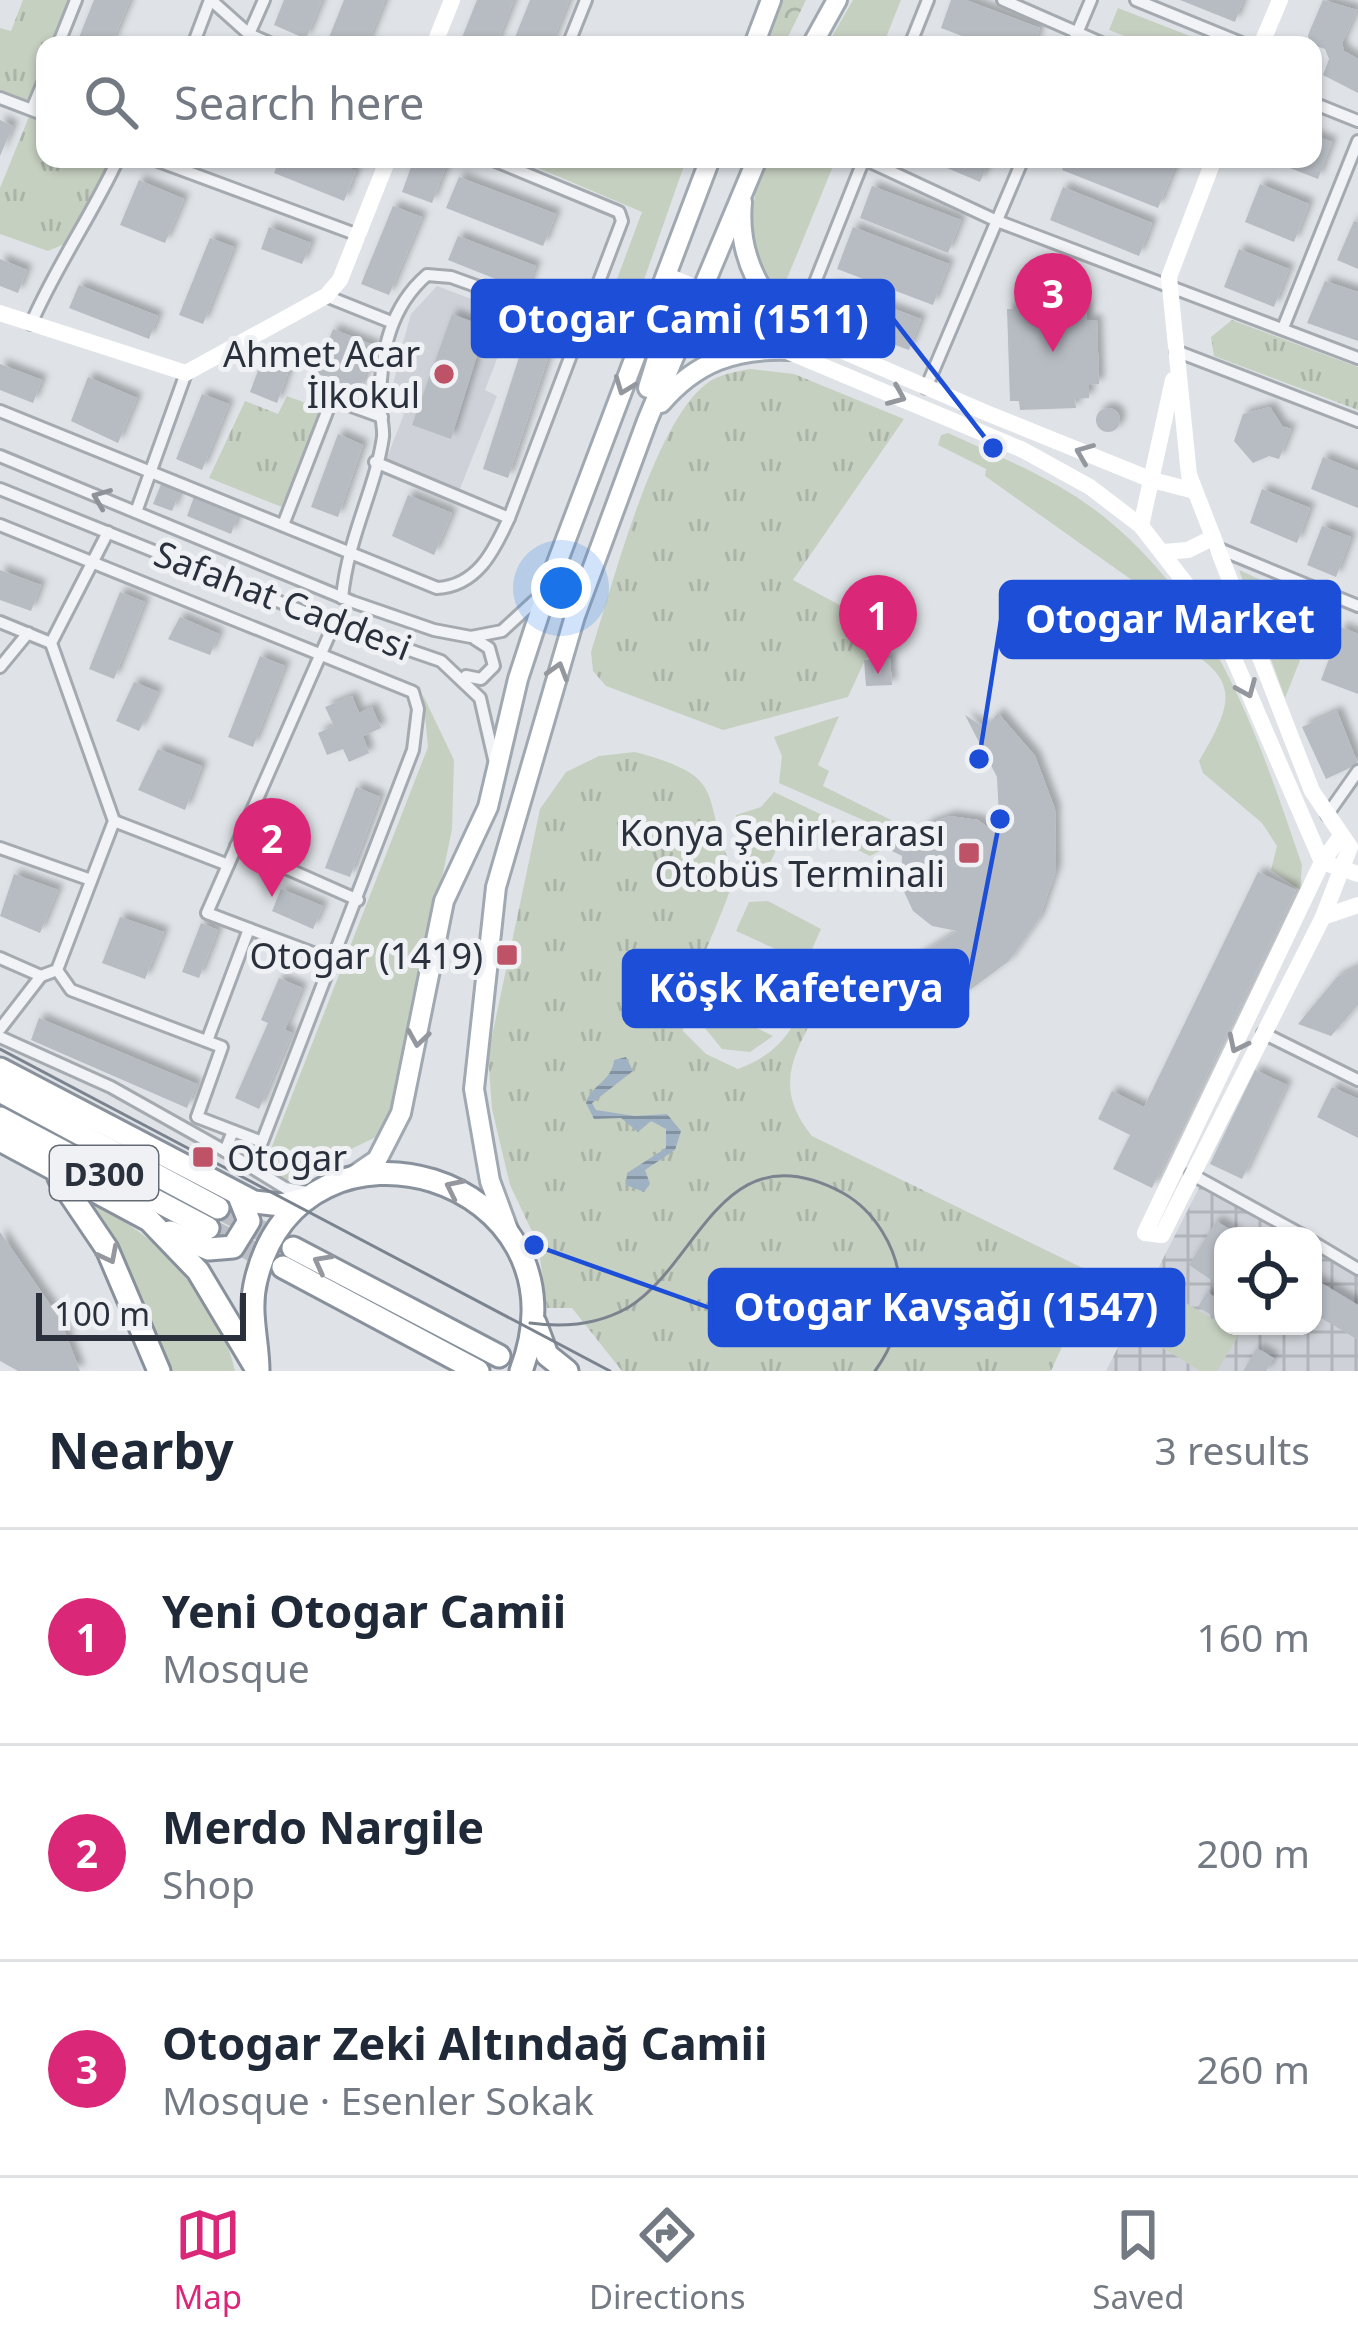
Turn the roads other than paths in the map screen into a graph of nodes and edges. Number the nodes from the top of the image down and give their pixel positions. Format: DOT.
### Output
graph roads {
  1 [pos="76,0"];
  2 [pos="211,0"];
  3 [pos="264,0"];
  4 [pos="452,0"];
  5 [pos="586,0"];
  6 [pos="771,0"];
  7 [pos="837,0"];
  8 [pos="928,0"];
  9 [pos="1003,0"];
  10 [pos="1091,0"];
  11 [pos="1136,0"];
  12 [pos="1280,0"];
  13 [pos="249,34"];
  14 [pos="62,36"];
  15 [pos="197,36"];
  16 [pos="254,36"];
  17 [pos="438,36"];
  18 [pos="572,36"];
  19 [pos="757,36"];
  20 [pos="817,36"];
  21 [pos="914,36"];
  22 [pos="1069,36"];
  23 [pos="1075,36"];
  24 [pos="1224,36"];
  25 [pos="1265,36"];
  26 [pos="0,98"];
  27 [pos="1322,107"];
  28 [pos="36,111"];
  29 [pos="1358,122"];
  30 [pos="1358,141"];
  31 [pos="114,168"];
  32 [pos="177,168"];
  33 [pos="384,168"];
  34 [pos="527,168"];
  35 [pos="707,168"];
  36 [pos="753,168"];
  37 [pos="860,168"];
  38 [pos="883,168"];
  39 [pos="1019,168"];
  40 [pos="1211,168"];
  41 [pos="744,188"];
  42 [pos="997,221"];
  43 [pos="358,235"];
  44 [pos="666,275"];
  45 [pos="1170,284"];
  46 [pos="700,290"];
  47 [pos="326,296"];
  48 [pos="658,297"];
  49 [pos="512,299"];
  50 [pos="692,310"];
  51 [pos="0,313"];
  52 [pos="391,322"];
  53 [pos="31,324"];
  54 [pos="1283,328"];
  55 [pos="796,330"];
  56 [pos="641,343"];
  57 [pos="789,350"];
  58 [pos="1358,358"];
  59 [pos="1175,359"];
  60 [pos="186,373"];
  61 [pos="926,388"];
  62 [pos="0,411"];
  63 [pos="382,417"];
  64 [pos="1358,421"];
  65 [pos="647,422"];
  66 [pos="0,456"];
  67 [pos="375,462"];
  68 [pos="151,471"];
  69 [pos="1151,480"];
  70 [pos="0,489"];
  71 [pos="1195,491"];
  72 [pos="136,512"];
  73 [pos="509,518"];
  74 [pos="0,524"];
  75 [pos="284,525"];
  76 [pos="1141,526"];
  77 [pos="108,532"];
  78 [pos="1214,542"];
  79 [pos="346,550"];
  80 [pos="1163,552"];
  81 [pos="94,561"];
  82 [pos="549,584"];
  83 [pos="342,598"];
  84 [pos="1358,607"];
  85 [pos="0,622"];
  86 [pos="334,624"];
  87 [pos="28,633"];
  88 [pos="471,637"];
  89 [pos="51,643"];
  90 [pos="321,655"];
  91 [pos="0,667"];
  92 [pos="453,668"];
  93 [pos="1358,771"];
  94 [pos="494,776"];
  95 [pos="1327,815"];
  96 [pos="114,821"];
  97 [pos="1350,845"];
  98 [pos="236,846"];
  99 [pos="0,848"];
  100 [pos="1322,862"];
  101 [pos="228,866"];
  102 [pos="1351,872"];
  103 [pos="91,880"];
  104 [pos="358,900"];
  105 [pos="1358,905"];
  106 [pos="1323,917"];
  107 [pos="249,929"];
  108 [pos="0,958"];
  109 [pos="334,961"];
  110 [pos="57,970"];
  111 [pos="41,976"];
  112 [pos="0,1033"];
  113 [pos="1263,1034"];
  114 [pos="207,1041"];
  115 [pos="0,1069"];
  116 [pos="1358,1080"];
  117 [pos="0,1091"];
  118 [pos="0,1118"];
  119 [pos="233,1131"];
  120 [pos="0,1140"];
  121 [pos="225,1151"];
  122 [pos="40,1162"];
  123 [pos="1191,1174"];
  124 [pos="349,1179"];
  125 [pos="239,1196"];
  126 [pos="315,1196"];
  127 [pos="149,1220"];
  128 [pos="1288,1227"];
  129 [pos="511,1237"];
  130 [pos="1322,1247"];
  131 [pos="1358,1269"];
  132 [pos="534,1316"];
  133 [pos="499,1356"];
  134 [pos="159,1371"];
  135 [pos="258,1371"];
  136 [pos="478,1371"];
  137 [pos="520,1371"];
  138 [pos="566,1371"];
  1 -- 14 [label="street"];
  2 -- 13 [label="street"];
  2 -- 15 [label="street"];
  3 -- 13 [label="street"];
  4 -- 17 [label="street"];
  5 -- 18 [label="street"];
  6 -- 19 [label="main road"];
  7 -- 20 [label="main road"];
  8 -- 21 [label="street"];
  9 -- 22 [label="street"];
  10 -- 23 [label="street"];
  11 -- 24 [label="street"];
  12 -- 25 [label="street"];
  13 -- 16 [label="street"];
  26 -- 28 [label="street"];
  27 -- 29 [label="street"];
  30 -- 54 [label="street"];
  31 -- 53 [label="street"];
  32 -- 43 [label="street"];
  33 -- 43 [label="street"];
  34 -- 73 [label="street"];
  35 -- 44 [label="main road"];
  36 -- 41 [label="main road"];
  37 -- 55 [label="street"];
  38 -- 42 [label="street"];
  39 -- 42 [label="street"];
  40 -- 45 [label="street"];
  41 -- 46 [label="main road"];
  41 -- 55 [label="main road"];
  42 -- 45 [label="street"];
  42 -- 61 [label="street"];
  43 -- 47 [label="street"];
  44 -- 46 [label="street"];
  44 -- 48 [label="main road"];
  45 -- 54 [label="street"];
  45 -- 59 [label="street"];
  46 -- 50 [label="main road"];
  46 -- 55 [label="street"];
  47 -- 52 [label="street"];
  47 -- 60 [label="street"];
  48 -- 50 [label="street"];
  48 -- 56 [label="main road"];
  49 -- 52 [label="street"];
  50 -- 57 [label="street"];
  50 -- 65 [label="main road"];
  51 -- 53 [label="street"];
  52 -- 63 [label="street"];
  53 -- 60 [label="street"];
  54 -- 58 [label="street"];
  55 -- 61 [label="street"];
  56 -- 65 [label="main road"];
  56 -- 82 [label="main road, one-way"];
  57 -- 65 [label="main road"];
  57 -- 76 [label="street, one-way"];
  59 -- 64 [label="street"];
  59 -- 69 [label="street"];
  59 -- 71 [label="street"];
  60 -- 68 [label="street"];
  69 -- 61 [label="street, one-way"];
  62 -- 68 [label="street"];
  63 -- 67 [label="street"];
  63 -- 75 [label="street"];
  129 -- 65 [label="main road, one-way"];
  72 -- 66 [label="street, Safahat Caddesi, one-way"];
  67 -- 73 [label="street"];
  67 -- 79 [label="street"];
  68 -- 72 [label="street"];
  68 -- 75 [label="street"];
  69 -- 71 [label="street"];
  69 -- 76 [label="street"];
  70 -- 77 [label="street, Safahat Caddesi"];
  71 -- 78 [label="street"];
  72 -- 83 [label="street, Safahat Caddesi"];
  73 -- 79 [label="street"];
  74 -- 81 [label="street"];
  75 -- 79 [label="street"];
  76 -- 80 [label="street"];
  77 -- 81 [label="street"];
  77 -- 86 [label="street, Safahat Caddesi"];
  78 -- 80 [label="street"];
  78 -- 84 [label="street"];
  78 -- 95 [label="street"];
  79 -- 83 [label="street"];
  80 -- 100 [label="street, one-way"];
  81 -- 89 [label="street"];
  81 -- 90 [label="street"];
  82 -- 88 [label="street"];
  82 -- 94 [label="main road"];
  83 -- 88 [label="street, Safahat Caddesi"];
  85 -- 87 [label="street"];
  86 -- 90 [label="street"];
  86 -- 92 [label="street, Safahat Caddesi"];
  87 -- 89 [label="street"];
  87 -- 91 [label="street"];
  88 -- 92 [label="street"];
  89 -- 96 [label="street"];
  90 -- 98 [label="street"];
  90 -- 104 [label="street"];
  92 -- 94 [label="street, Safahat Caddesi"];
  93 -- 95 [label="street"];
  94 -- 124 [label="main road, one-way"];
  95 -- 97 [label="street"];
  96 -- 101 [label="street"];
  96 -- 103 [label="street"];
  97 -- 100 [label="street"];
  97 -- 102 [label="street"];
  98 -- 101 [label="street"];
  98 -- 104 [label="street"];
  99 -- 103 [label="street"];
  100 -- 102 [label="street"];
  100 -- 123 [label="street, one-way"];
  101 -- 107 [label="street"];
  102 -- 106 [label="street"];
  103 -- 110 [label="street"];
  104 -- 109 [label="street"];
  105 -- 106 [label="street"];
  106 -- 113 [label="street"];
  107 -- 109 [label="street"];
  107 -- 114 [label="street"];
  108 -- 111 [label="street"];
  109 -- 119 [label="street"];
  110 -- 111 [label="street"];
  110 -- 114 [label="street"];
  111 -- 112 [label="street"];
  112 -- 121 [label="street"];
  113 -- 116 [label="street"];
  113 -- 123 [label="street"];
  114 -- 119 [label="street"];
  115 -- 125 [label="highway"];
  117 -- 118 [label="highway, D300"];
  119 -- 121 [label="street"];
  120 -- 122 [label="highway"];
  121 -- 126 [label="street"];
  122 -- 127 [label="highway"];
  122 -- 134 [label="highway, one-way"];
  123 -- 128 [label="street"];
  124 -- 126 [label="highway"];
  129 -- 124 [label="highway, one-way"];
  125 -- 126 [label="highway"];
  125 -- 127 [label="highway"];
  126 -- 135 [label="highway"];
  127 -- 135 [label="highway"];
  129 -- 132 [label="highway"];
  130 -- 131 [label="street"];
  132 -- 137 [label="highway"];
  132 -- 138 [label="highway"];
  133 -- 136 [label="highway, one-way"];
}
